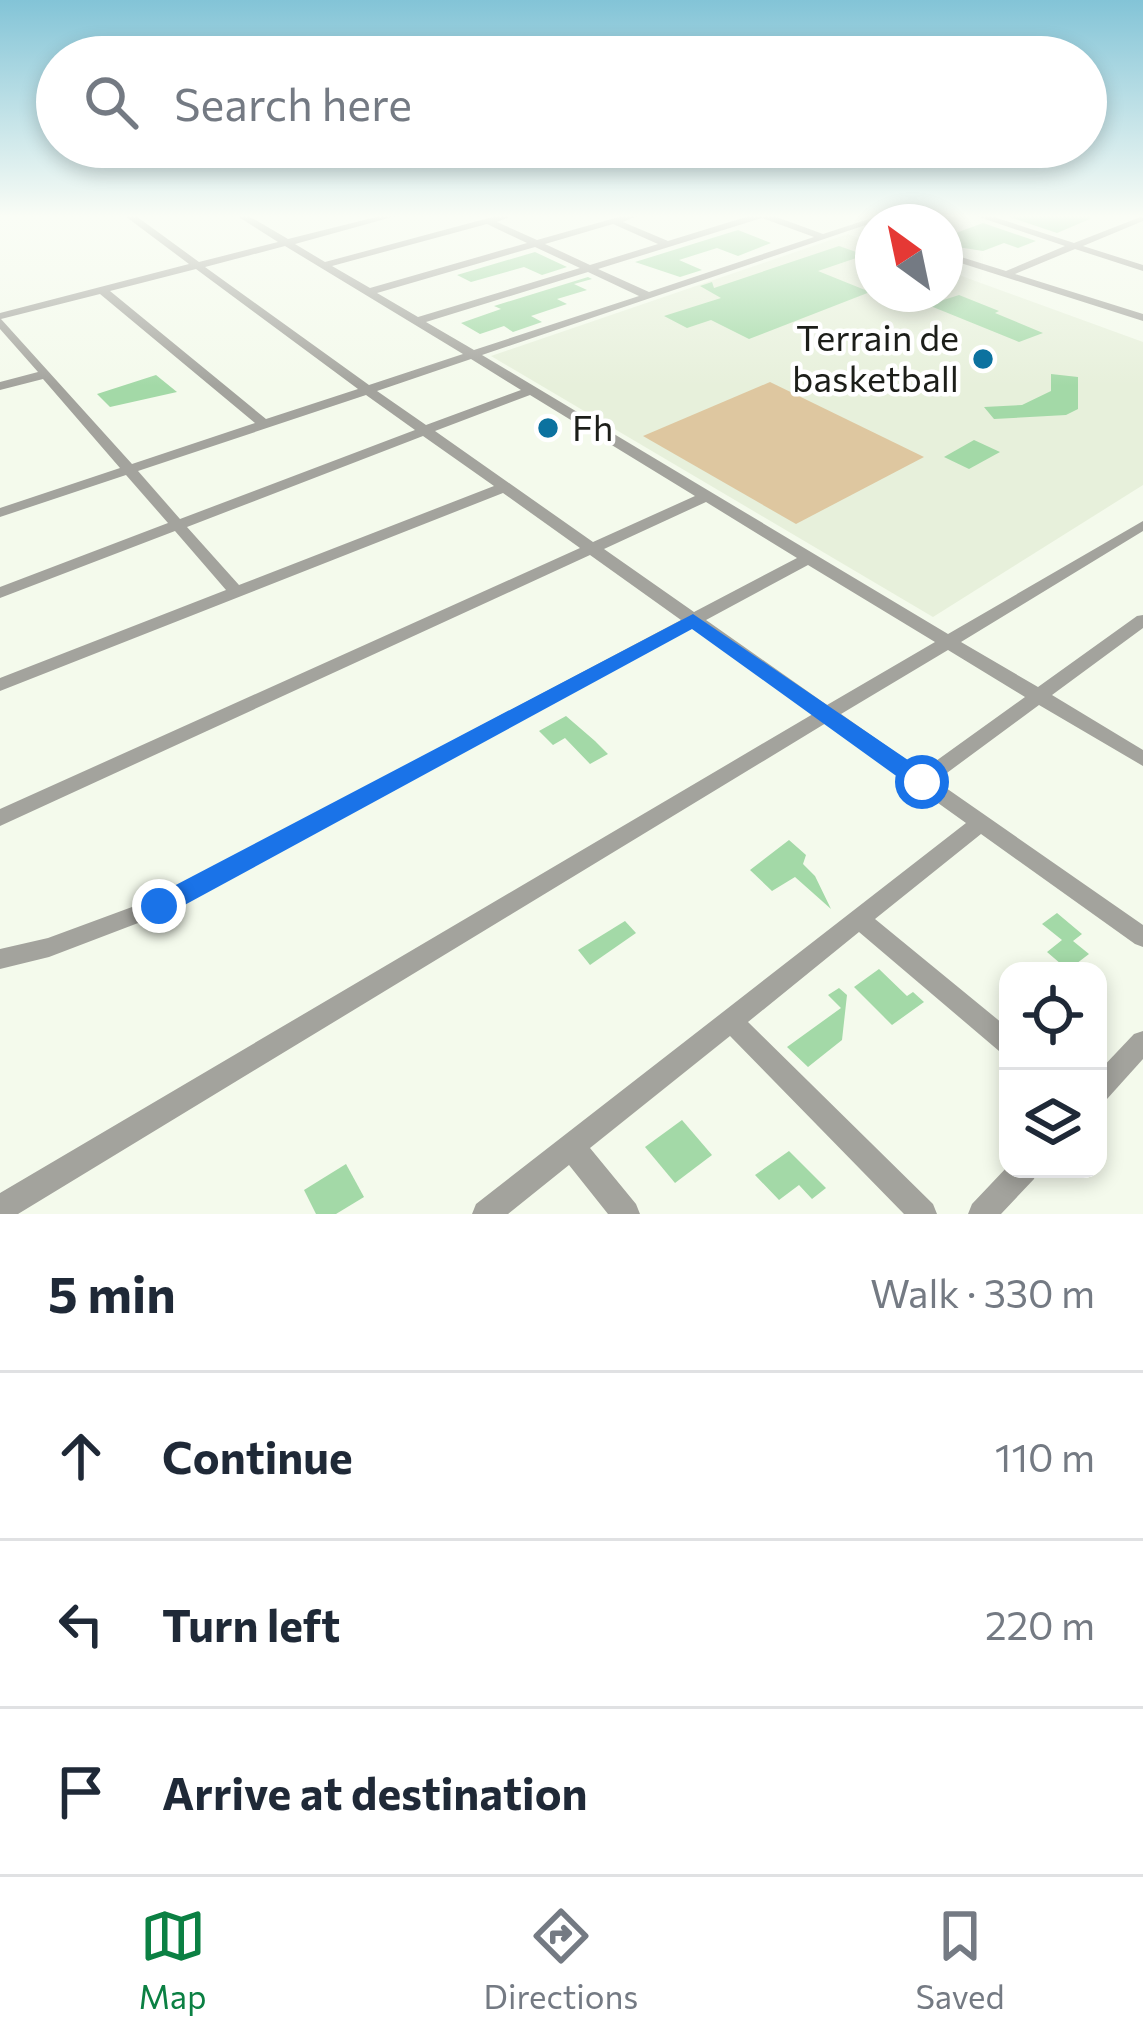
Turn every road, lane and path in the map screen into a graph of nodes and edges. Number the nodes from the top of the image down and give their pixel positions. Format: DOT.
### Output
graph roads {
  1 [pos="169,273"];
  2 [pos="209,273"];
  3 [pos="336,273"];
  4 [pos="436,273"];
  5 [pos="575,273"];
  6 [pos="600,273"];
  7 [pos="717,273"];
  8 [pos="993,273"];
  9 [pos="1012,273"];
  10 [pos="102,290"];
  11 [pos="368,292"];
  12 [pos="648,296"];
  13 [pos="1143,318"];
  14 [pos="0,319"];
  15 [pos="417,321"];
  16 [pos="1143,328"];
  17 [pos="472,355"];
  18 [pos="46,374"];
  19 [pos="0,386"];
  20 [pos="367,390"];
  21 [pos="531,390"];
  22 [pos="265,425"];
  23 [pos="425,430"];
  24 [pos="131,471"];
  25 [pos="505,487"];
  26 [pos="707,496"];
  27 [pos="0,513"];
  28 [pos="178,525"];
  29 [pos="1143,525"];
  30 [pos="595,550"];
  31 [pos="809,558"];
  32 [pos="0,593"];
  33 [pos="237,593"];
  34 [pos="693,620"];
  35 [pos="1143,620"];
  36 [pos="1123,635"];
  37 [pos="949,641"];
  38 [pos="1143,646"];
  39 [pos="0,685"];
  40 [pos="1039,696"];
  41 [pos="827,714"];
  42 [pos="1143,759"];
  43 [pos="922,782"];
  44 [pos="0,818"];
  45 [pos="981,823"];
  46 [pos="860,920"];
  47 [pos="1143,938"];
  48 [pos="0,958"];
  49 [pos="730,1021"];
  50 [pos="999,1036"];
  51 [pos="1143,1042"];
  52 [pos="1107,1080"];
  53 [pos="572,1147"];
  54 [pos="1016,1178"];
  55 [pos="0,1208"];
  56 [pos="486,1214"];
  57 [pos="626,1214"];
  58 [pos="923,1214"];
  59 [pos="982,1214"];
  1 -- 10 [label="street"];
  2 -- 20 [label="street"];
  3 -- 11 [label="street"];
  4 -- 11 [label="street"];
  5 -- 15 [label="street"];
  6 -- 12 [label="street"];
  7 -- 12 [label="street"];
  8 -- 16 [label="street"];
  9 -- 13 [label="street"];
  10 -- 14 [label="street"];
  10 -- 22 [label="street"];
  11 -- 15 [label="street"];
  12 -- 17 [label="street"];
  14 -- 18 [label="street"];
  15 -- 17 [label="street"];
  17 -- 20 [label="street"];
  17 -- 21 [label="street"];
  18 -- 19 [label="street"];
  18 -- 24 [label="street"];
  20 -- 22 [label="street"];
  20 -- 23 [label="street"];
  21 -- 23 [label="street"];
  21 -- 26 [label="street"];
  22 -- 24 [label="street"];
  23 -- 25 [label="street"];
  23 -- 28 [label="street"];
  24 -- 27 [label="street"];
  24 -- 28 [label="street"];
  25 -- 30 [label="street"];
  25 -- 33 [label="street"];
  26 -- 30 [label="street"];
  26 -- 31 [label="street"];
  28 -- 32 [label="street"];
  28 -- 33 [label="street"];
  29 -- 37 [label="street"];
  30 -- 34 [label="street"];
  30 -- 44 [label="street"];
  31 -- 34 [label="street"];
  31 -- 37 [label="street"];
  33 -- 39 [label="street"];
  34 -- 41 [label="street"];
  34 -- 48 [label="street"];
  35 -- 36 [label="street"];
  36 -- 38 [label="street"];
  36 -- 40 [label="street"];
  37 -- 40 [label="street"];
  37 -- 41 [label="street"];
  40 -- 42 [label="street"];
  40 -- 43 [label="street"];
  41 -- 43 [label="street"];
  41 -- 55 [label="street"];
  43 -- 45 [label="street"];
  45 -- 46 [label="street"];
  45 -- 47 [label="street"];
  46 -- 49 [label="street"];
  46 -- 50 [label="street"];
  49 -- 53 [label="street"];
  49 -- 58 [label="street"];
  51 -- 52 [label="street"];
  53 -- 56 [label="street"];
  53 -- 57 [label="street"];
  54 -- 59 [label="street"];
}
